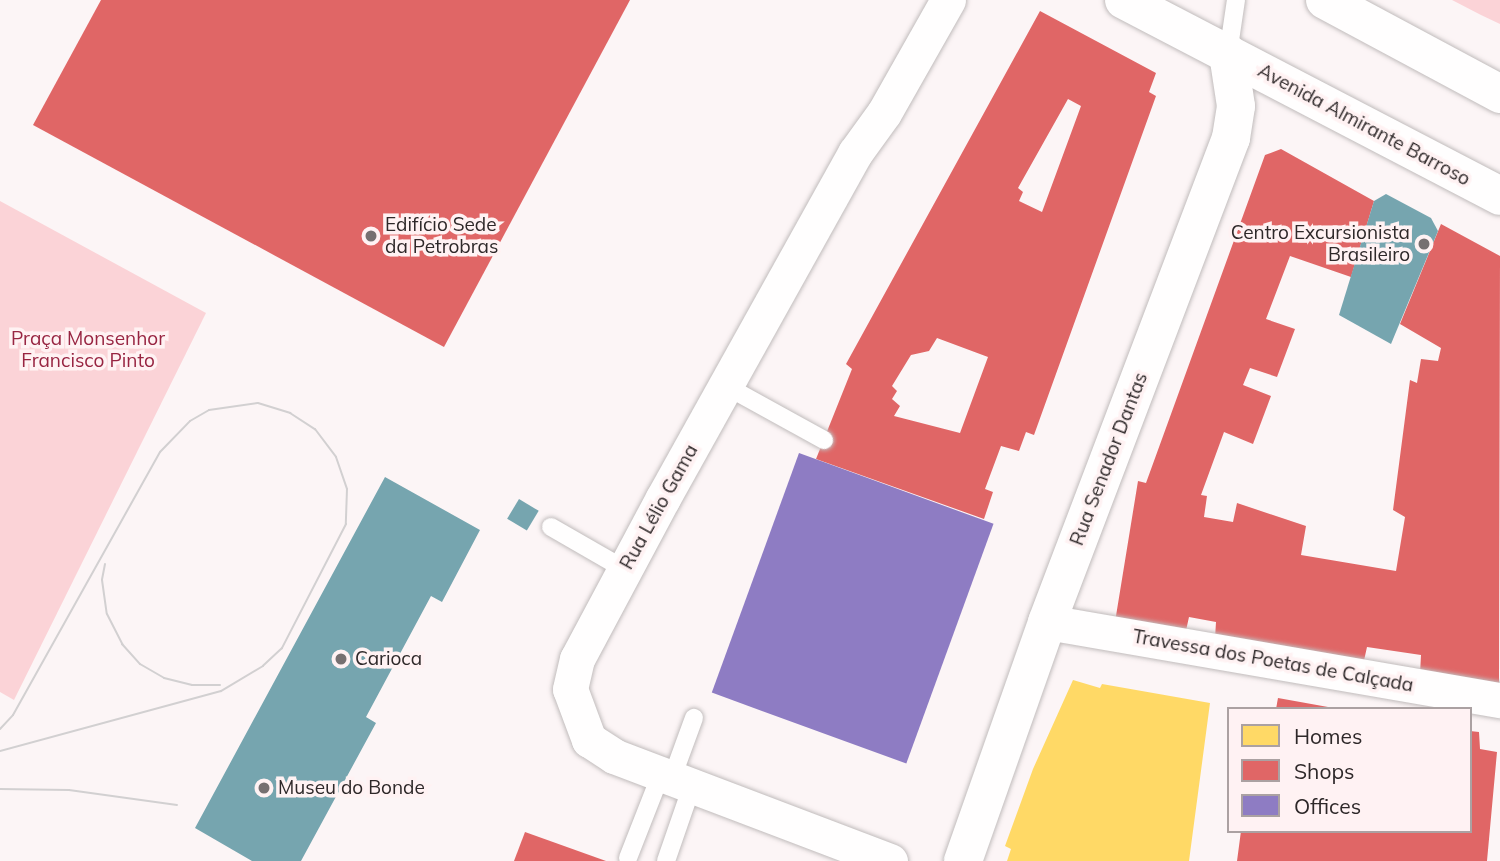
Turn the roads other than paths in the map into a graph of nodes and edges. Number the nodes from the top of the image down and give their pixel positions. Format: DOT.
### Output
graph roads {
  1 [pos="948,0"];
  2 [pos="1124,0"];
  3 [pos="1236,0"];
  4 [pos="1325,0"];
  5 [pos="1228,54"];
  6 [pos="1500,94"];
  7 [pos="1500,196"];
  8 [pos="726,386"];
  9 [pos="824,440"];
  10 [pos="551,527"];
  11 [pos="624,569"];
  12 [pos="1047,622"];
  13 [pos="1500,700"];
  14 [pos="694,718"];
  15 [pos="675,779"];
  16 [pos="628,859"];
  17 [pos="666,861"];
  18 [pos="890,861"];
  19 [pos="963,861"];
  1 -- 8 [label="street, Rua Lélio Gama"];
  2 -- 5 [label="street, Avenida Almirante Barroso"];
  3 -- 5 [label="lane"];
  4 -- 6 [label="street"];
  5 -- 7 [label="street, Avenida Almirante Barroso"];
  5 -- 12 [label="street, Rua Senador Dantas"];
  8 -- 9 [label="lane"];
  8 -- 11 [label="street, Rua Lélio Gama"];
  10 -- 11 [label="lane"];
  11 -- 15 [label="street, Rua Lélio Gama"];
  12 -- 13 [label="street, Travessa dos Poetas de Calçada"];
  12 -- 19 [label="street, Rua Senador Dantas"];
  14 -- 15 [label="lane"];
  15 -- 16 [label="lane"];
  15 -- 17 [label="lane"];
  15 -- 18 [label="street, Rua Lélio Gama"];
}
